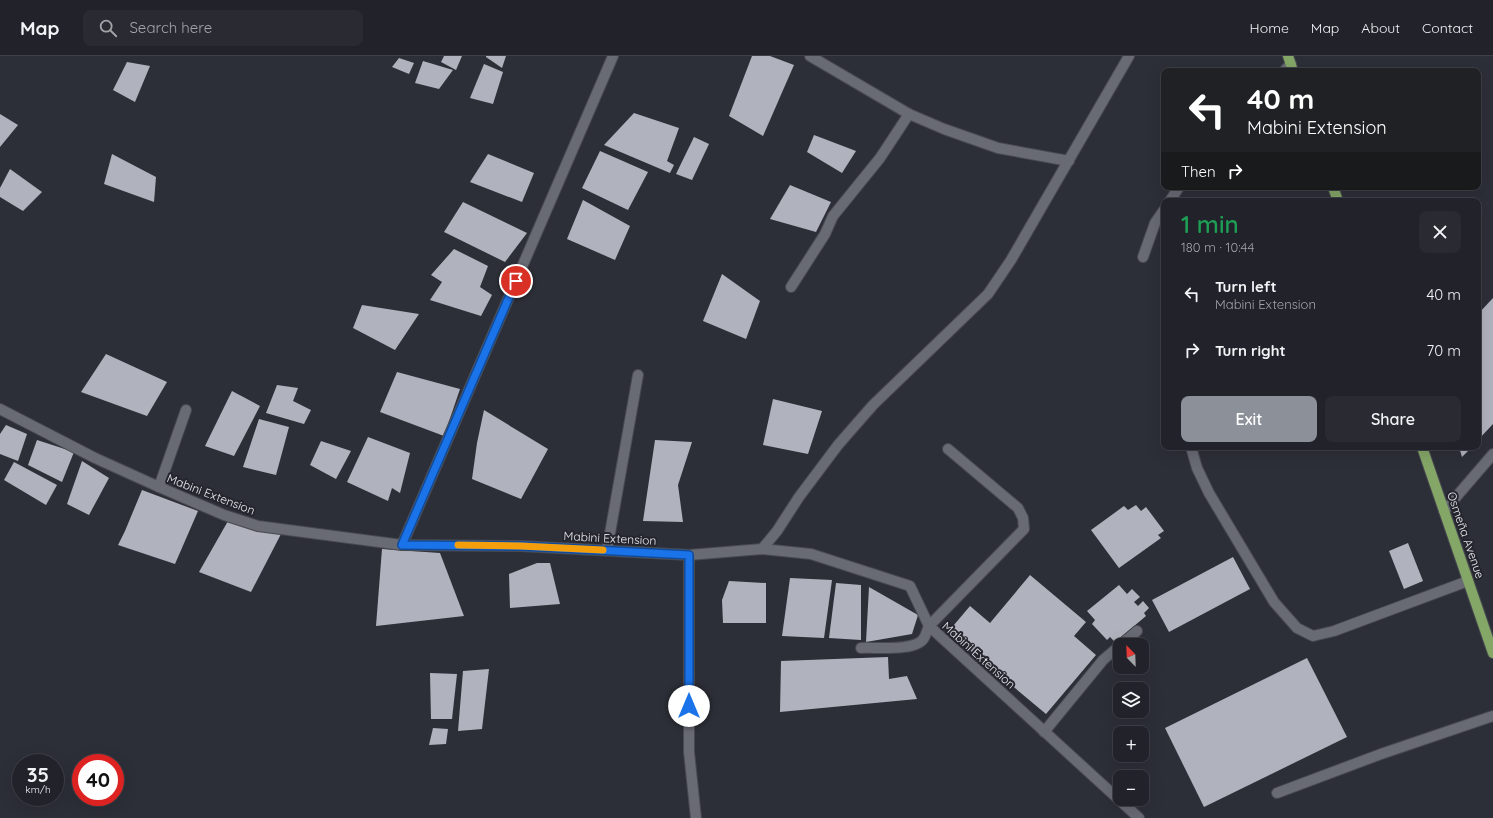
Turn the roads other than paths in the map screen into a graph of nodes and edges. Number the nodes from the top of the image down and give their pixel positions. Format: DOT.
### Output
graph roads {
  1 [pos="613,56"];
  2 [pos="810,56"];
  3 [pos="1129,56"];
  4 [pos="909,114"];
  5 [pos="1069,161"];
  6 [pos="1161,215"];
  7 [pos="1143,257"];
  8 [pos="791,287"];
  9 [pos="638,375"];
  10 [pos="0,409"];
  11 [pos="186,410"];
  12 [pos="948,450"];
  13 [pos="1192,450"];
  14 [pos="1423,450"];
  15 [pos="1493,454"];
  16 [pos="159,487"];
  17 [pos="1444,512"];
  18 [pos="402,545"];
  19 [pos="762,549"];
  20 [pos="607,550"];
  21 [pos="689,555"];
  22 [pos="1468,580"];
  23 [pos="928,626"];
  24 [pos="1137,631"];
  25 [pos="861,648"];
  26 [pos="1493,653"];
  27 [pos="1493,716"];
  28 [pos="1044,732"];
  29 [pos="1277,793"];
  30 [pos="696,818"];
  31 [pos="1139,818"];
  1 -- 18 [label="street"];
  2 -- 4 [label="street"];
  3 -- 5 [label="street"];
  4 -- 5 [label="street"];
  4 -- 8 [label="street"];
  5 -- 19 [label="street"];
  6 -- 7 [label="street"];
  9 -- 20 [label="street"];
  10 -- 16 [label="street, Mabini Extension"];
  11 -- 16 [label="street"];
  12 -- 23 [label="street"];
  13 -- 22 [label="street"];
  14 -- 17 [label="main road, Osmeña Avenue"];
  15 -- 17 [label="street"];
  16 -- 18 [label="street, Mabini Extension"];
  17 -- 22 [label="main road, Osmeña Avenue"];
  18 -- 20 [label="street, Mabini Extension"];
  19 -- 21 [label="street, Mabini Extension"];
  19 -- 23 [label="street, Mabini Extension"];
  20 -- 21 [label="street, Mabini Extension"];
  21 -- 30 [label="street"];
  22 -- 26 [label="main road, Osmeña Avenue"];
  23 -- 25 [label="street"];
  23 -- 28 [label="street, Mabini Extension"];
  24 -- 28 [label="street"];
  27 -- 29 [label="street"];
  28 -- 31 [label="street, Mabini Extension"];
}
